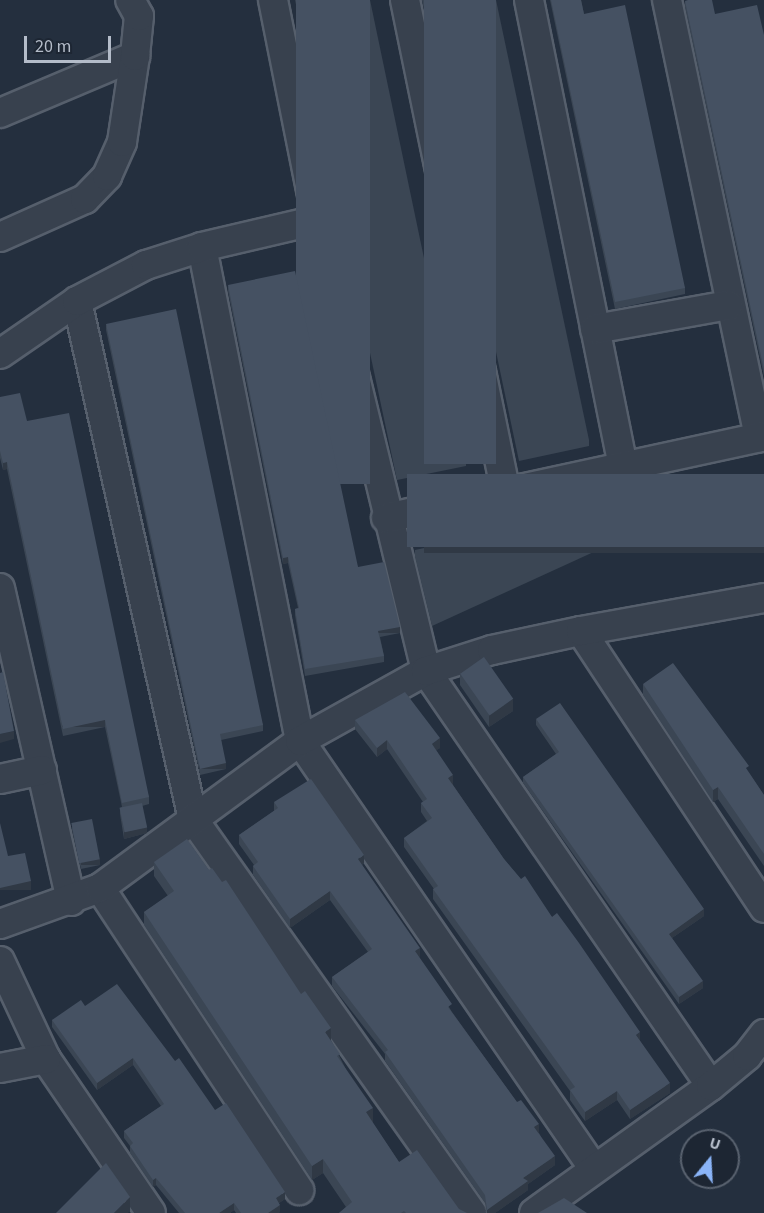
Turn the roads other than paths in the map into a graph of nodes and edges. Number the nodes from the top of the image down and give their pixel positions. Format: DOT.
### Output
graph roads {
  1 [pos="130,0"];
  2 [pos="273,0"];
  3 [pos="405,0"];
  4 [pos="529,0"];
  5 [pos="668,0"];
  6 [pos="135,56"];
  7 [pos="0,113"];
  8 [pos="317,220"];
  9 [pos="0,237"];
  10 [pos="202,247"];
  11 [pos="77,301"];
  12 [pos="729,305"];
  13 [pos="594,329"];
  14 [pos="0,354"];
  15 [pos="762,436"];
  16 [pos="623,465"];
  17 [pos="506,494"];
  18 [pos="387,518"];
  19 [pos="0,588"];
  20 [pos="762,603"];
  21 [pos="581,631"];
  22 [pos="426,671"];
  23 [pos="300,741"];
  24 [pos="42,770"];
  25 [pos="0,779"];
  26 [pos="193,819"];
  27 [pos="100,888"];
  28 [pos="71,901"];
  29 [pos="764,908"];
  30 [pos="0,924"];
  31 [pos="0,962"];
  32 [pos="764,1034"];
  33 [pos="46,1059"];
  34 [pos="0,1068"];
  35 [pos="711,1086"];
  36 [pos="594,1169"];
  37 [pos="299,1190"];
  38 [pos="151,1213"];
  39 [pos="472,1213"];
  40 [pos="534,1213"];
  1 -- 6 [label="street"];
  2 -- 8 [label="street"];
  3 -- 17 [label="street"];
  4 -- 13 [label="street"];
  5 -- 12 [label="street"];
  6 -- 7 [label="street"];
  6 -- 9 [label="street"];
  8 -- 10 [label="street"];
  8 -- 18 [label="street"];
  10 -- 11 [label="street"];
  10 -- 23 [label="street"];
  11 -- 14 [label="street"];
  11 -- 26 [label="street"];
  12 -- 13 [label="street"];
  12 -- 15 [label="street"];
  13 -- 16 [label="street"];
  15 -- 16 [label="street"];
  16 -- 17 [label="street"];
  17 -- 18 [label="street"];
  18 -- 22 [label="street"];
  19 -- 24 [label="street"];
  20 -- 21 [label="street"];
  21 -- 22 [label="street"];
  21 -- 29 [label="street"];
  22 -- 23 [label="street"];
  22 -- 35 [label="street"];
  23 -- 26 [label="street"];
  23 -- 36 [label="street"];
  24 -- 25 [label="street"];
  24 -- 28 [label="street"];
  26 -- 27 [label="street"];
  26 -- 39 [label="street"];
  27 -- 28 [label="street"];
  27 -- 37 [label="street"];
  28 -- 30 [label="street"];
  31 -- 33 [label="street"];
  32 -- 35 [label="street"];
  33 -- 34 [label="street"];
  33 -- 38 [label="street"];
  35 -- 36 [label="street"];
  36 -- 40 [label="street"];
}
